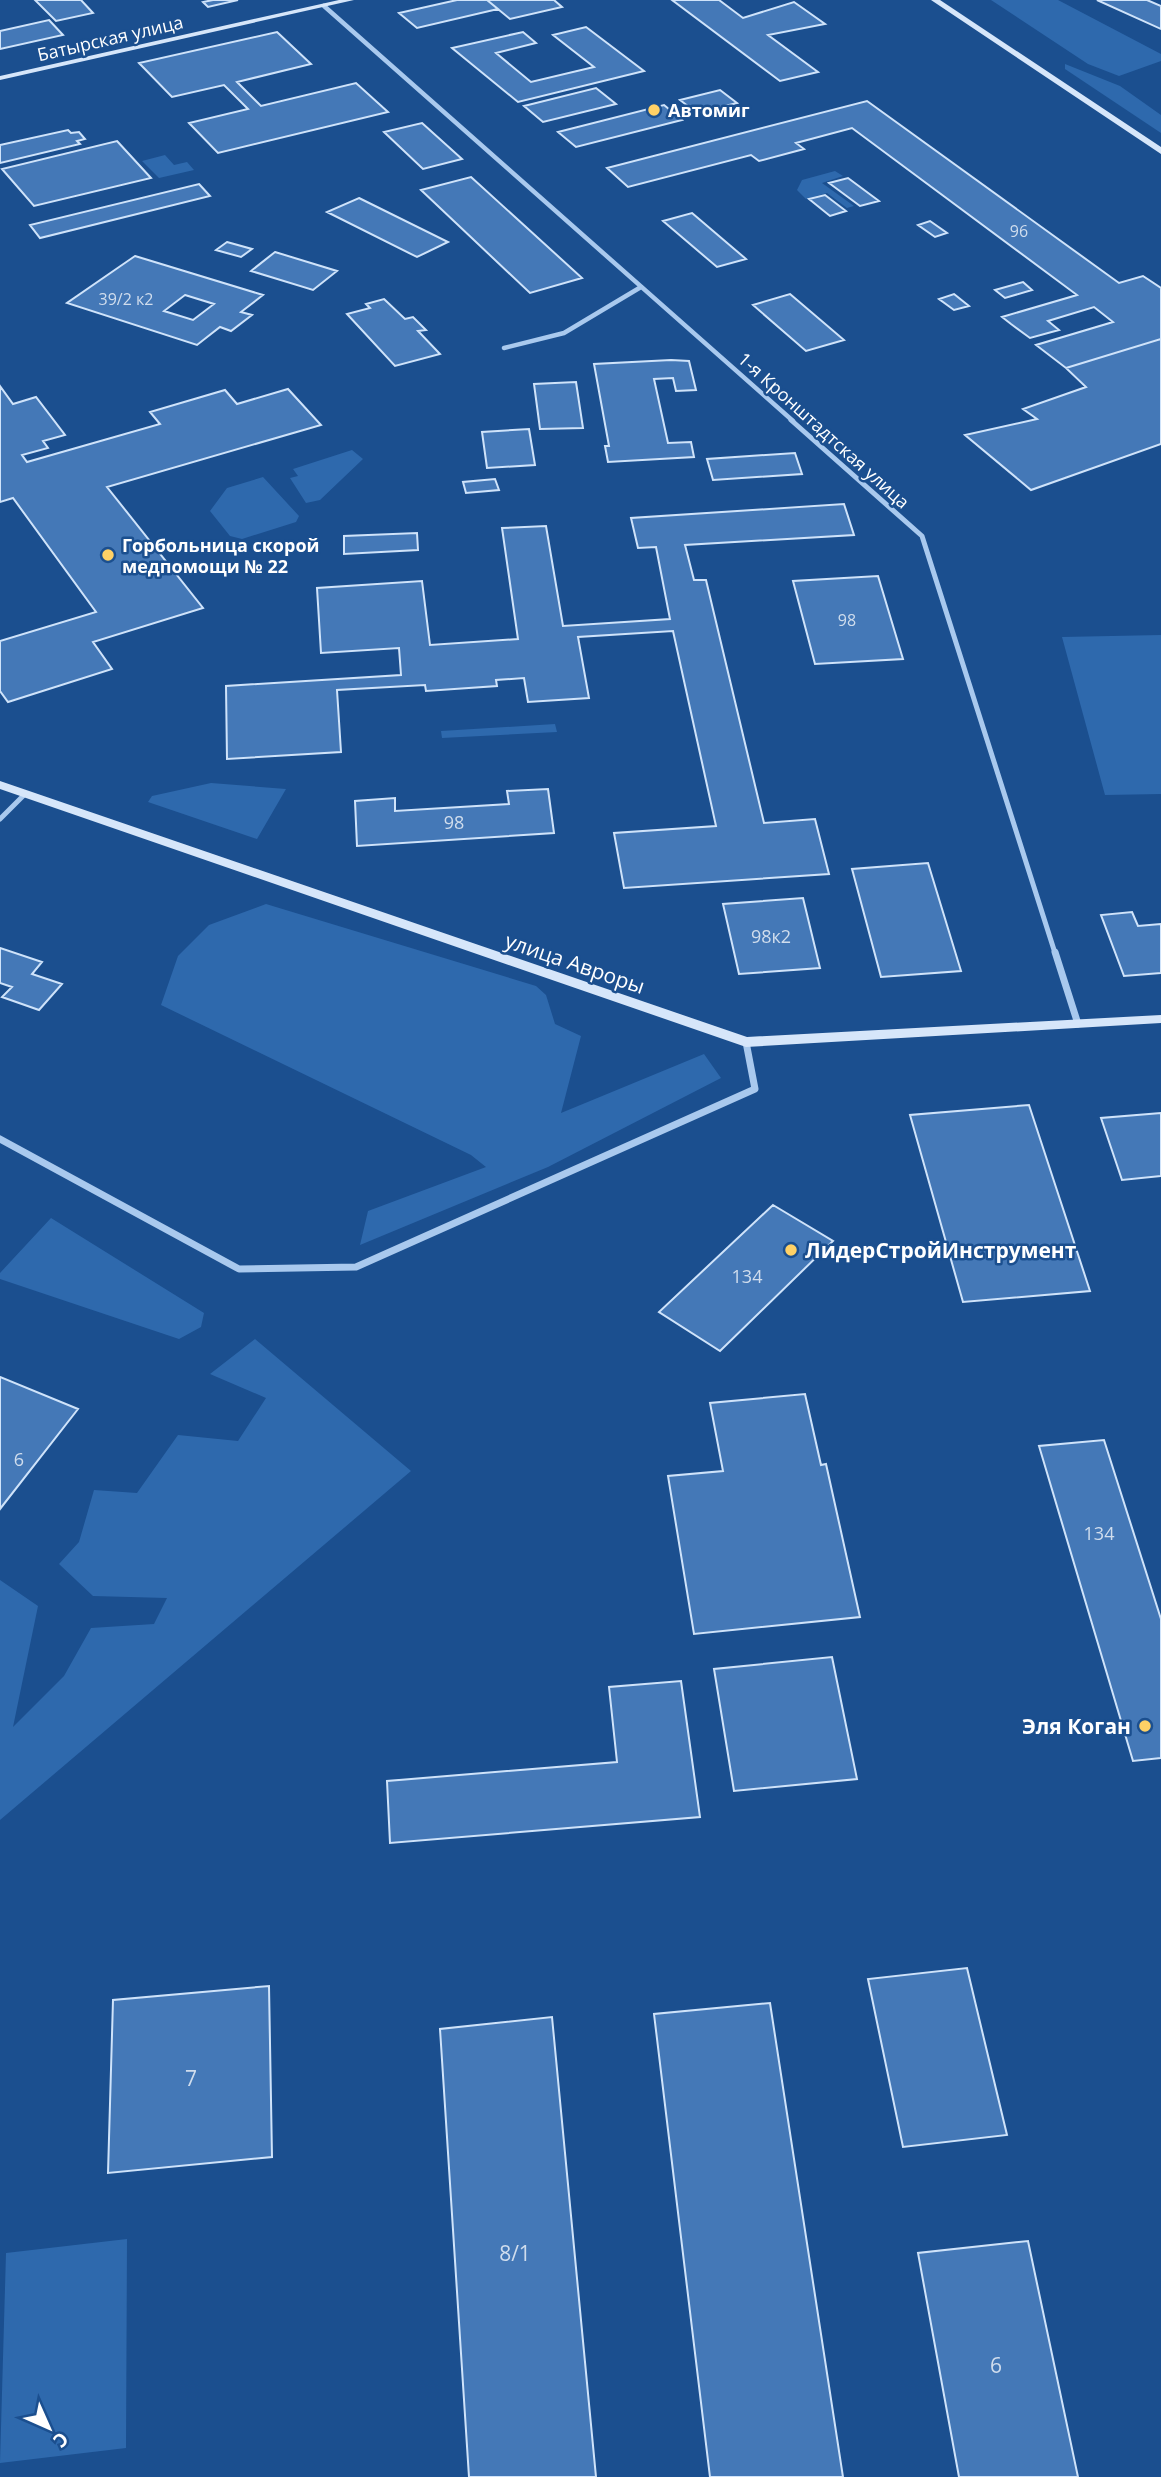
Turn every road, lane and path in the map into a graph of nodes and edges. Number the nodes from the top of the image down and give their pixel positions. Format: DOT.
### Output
graph roads {
  1 [pos="350,0"];
  2 [pos="935,0"];
  3 [pos="324,6"];
  4 [pos="0,78"];
  5 [pos="1161,151"];
  6 [pos="641,287"];
  7 [pos="504,348"];
  8 [pos="0,785"];
  9 [pos="24,795"];
  10 [pos="0,819"];
  11 [pos="1161,1019"];
  12 [pos="1078,1024"];
  13 [pos="746,1042"];
  14 [pos="0,1139"];
  1 -- 3 [label="street, Батырская улица"];
  2 -- 5 [label="street"];
  3 -- 4 [label="street, Батырская улица"];
  3 -- 6 [label="street, 1-я Кронштадтская улица"];
  6 -- 7 [label="street"];
  6 -- 12 [label="street, 1-я Кронштадтская улица"];
  8 -- 9 [label="street, улица Авроры"];
  9 -- 10 [label="street"];
  9 -- 13 [label="street, улица Авроры"];
  11 -- 12 [label="street, улица Авроры"];
  12 -- 13 [label="street, улица Авроры"];
  13 -- 14 [label="street"];
}
